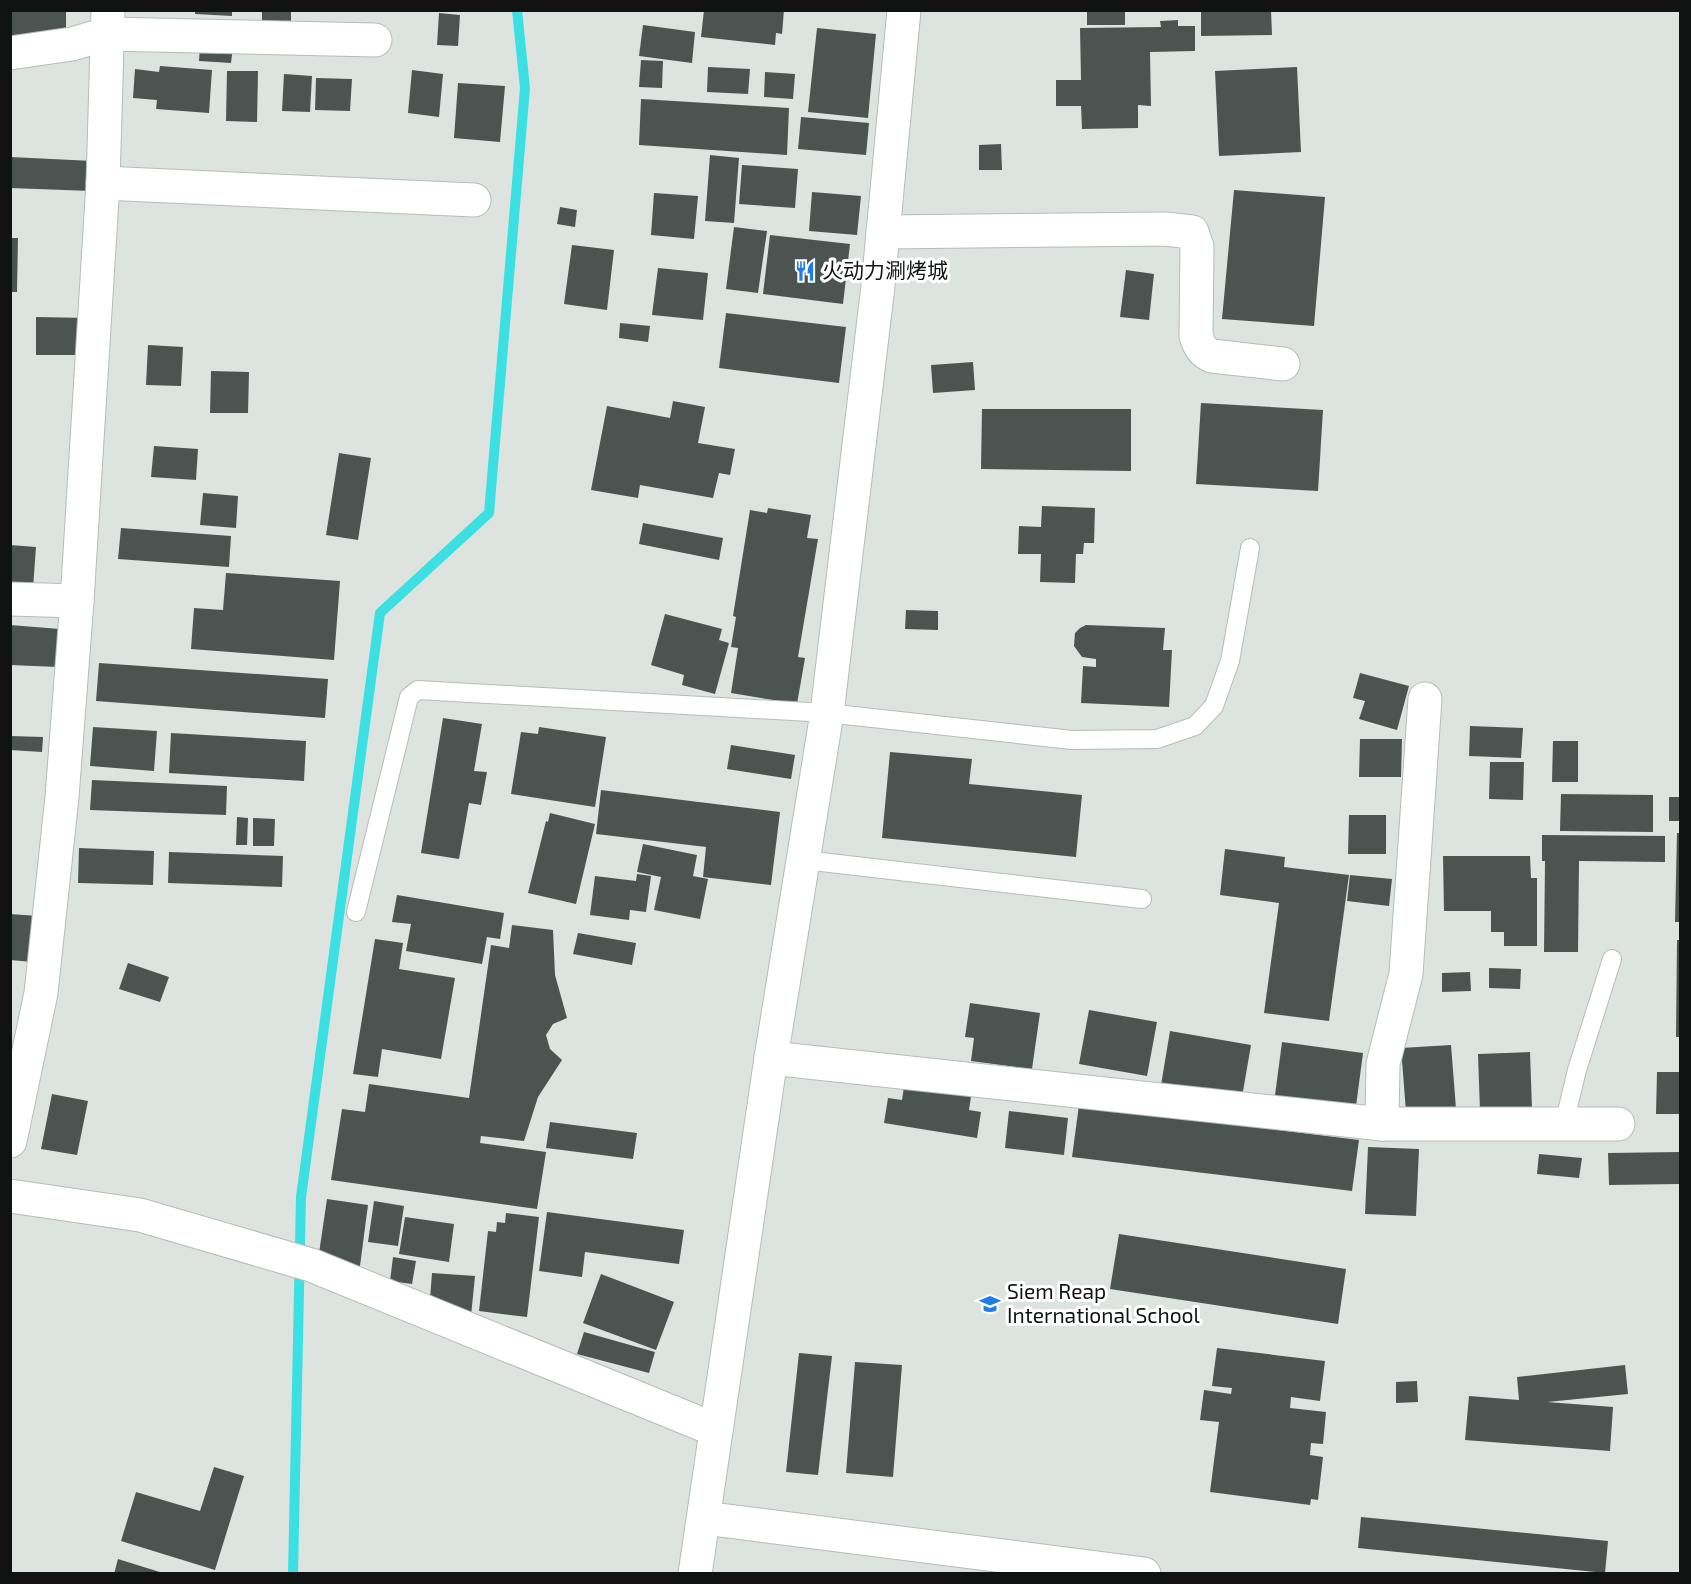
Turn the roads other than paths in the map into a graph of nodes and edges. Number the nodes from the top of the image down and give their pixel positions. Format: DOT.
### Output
graph roads {
  1 [pos="904,10"];
  2 [pos="107,22"];
  3 [pos="375,40"];
  4 [pos="10,53"];
  5 [pos="103,183"];
  6 [pos="474,200"];
  7 [pos="883,232"];
  8 [pos="1283,364"];
  9 [pos="1250,548"];
  10 [pos="10,599"];
  11 [pos="77,601"];
  12 [pos="1425,699"];
  13 [pos="827,713"];
  14 [pos="804,860"];
  15 [pos="1142,899"];
  16 [pos="356,912"];
  17 [pos="1612,959"];
  18 [pos="771,1058"];
  19 [pos="1564,1124"];
  20 [pos="1618,1124"];
  21 [pos="1382,1125"];
  22 [pos="10,1141"];
  23 [pos="10,1196"];
  24 [pos="716,1430"];
  25 [pos="704,1518"];
  26 [pos="695,1574"];
  27 [pos="1144,1574"];
  1 -- 7 [label="street"];
  2 -- 3 [label="street"];
  2 -- 4 [label="street"];
  2 -- 5 [label="street"];
  5 -- 6 [label="street"];
  5 -- 11 [label="street"];
  7 -- 8 [label="street"];
  7 -- 13 [label="street"];
  9 -- 13 [label="lane"];
  10 -- 11 [label="street"];
  11 -- 22 [label="street"];
  12 -- 21 [label="street"];
  13 -- 14 [label="street"];
  13 -- 16 [label="lane"];
  14 -- 15 [label="lane"];
  14 -- 18 [label="street"];
  17 -- 19 [label="lane"];
  18 -- 21 [label="street"];
  18 -- 24 [label="street"];
  19 -- 20 [label="street"];
  19 -- 21 [label="street"];
  23 -- 24 [label="street"];
  24 -- 25 [label="street"];
  25 -- 26 [label="street"];
  25 -- 27 [label="street"];
}
